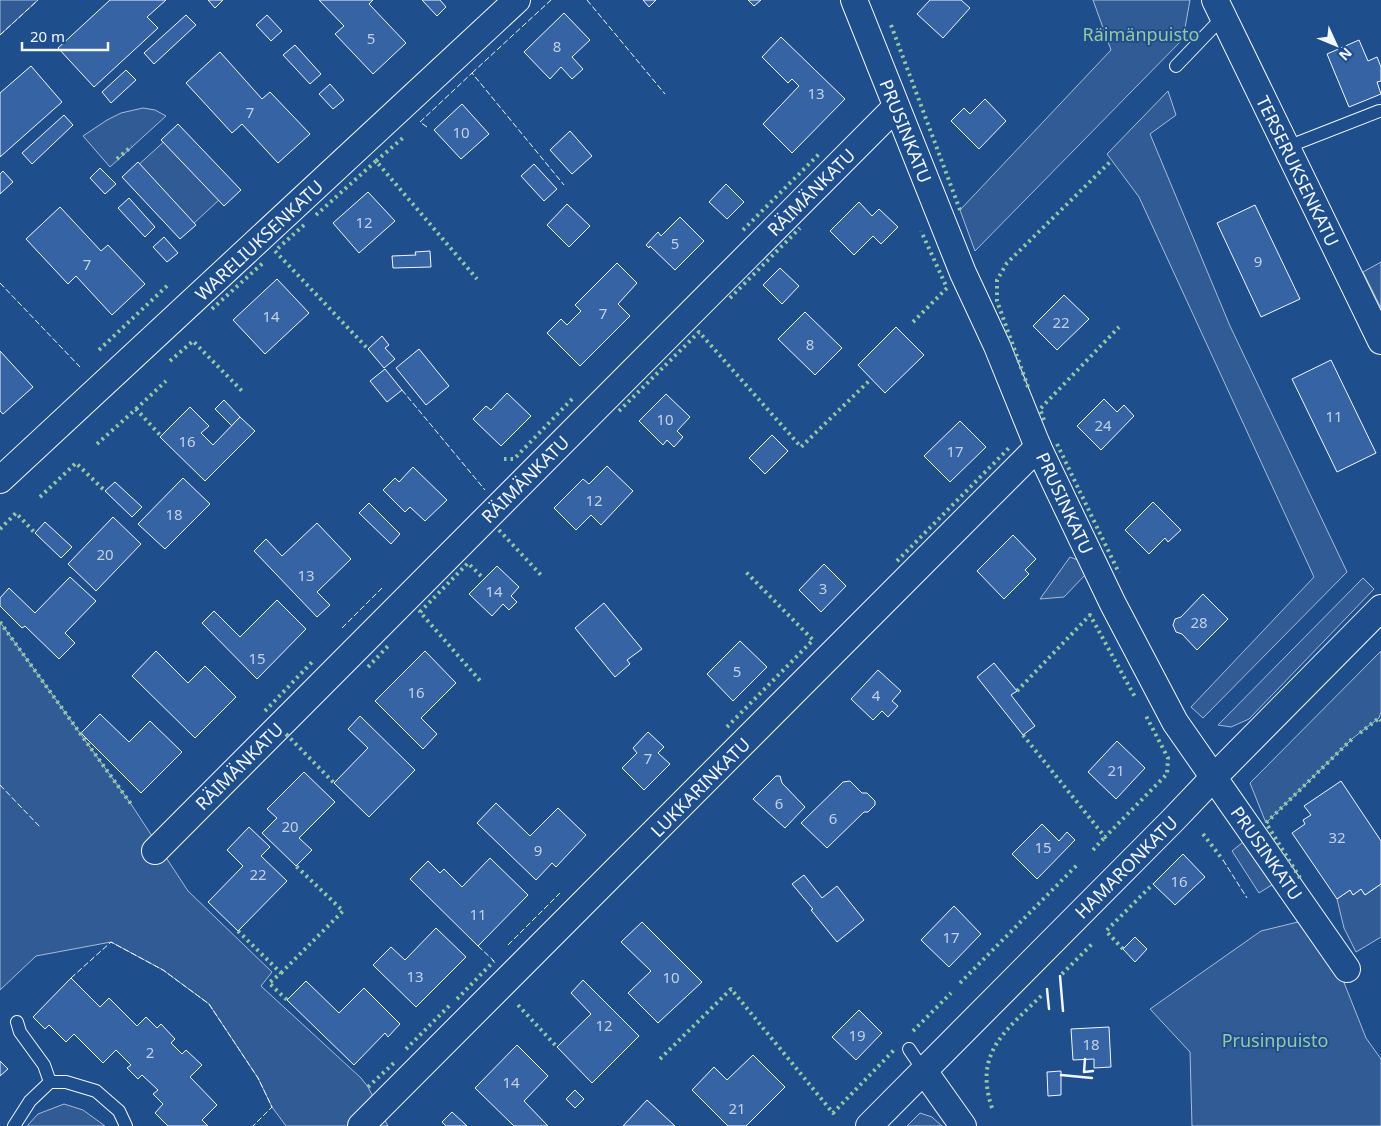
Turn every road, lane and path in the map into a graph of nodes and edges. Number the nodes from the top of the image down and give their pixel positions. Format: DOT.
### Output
graph roads {
  1 [pos="517,0"];
  2 [pos="854,0"];
  3 [pos="1219,8"];
  4 [pos="1176,66"];
  5 [pos="896,107"];
  6 [pos="1379,111"];
  7 [pos="1287,147"];
  8 [pos="1381,342"];
  9 [pos="1038,447"];
  10 [pos="0,480"];
  11 [pos="1381,608"];
  12 [pos="1214,777"];
  13 [pos="155,851"];
  14 [pos="1347,969"];
  15 [pos="17,1022"];
  16 [pos="909,1049"];
  17 [pos="924,1071"];
  18 [pos="50,1082"];
  19 [pos="14,1126"];
  20 [pos="126,1126"];
  21 [pos="361,1126"];
  22 [pos="869,1126"];
  23 [pos="963,1126"];
  1 -- 10 [label="street, WARELIUKSENKATU"];
  2 -- 5 [label="street, PRUSINKATU"];
  3 -- 4 [label="lane"];
  3 -- 7 [label="street, TERSERUKSENKATU"];
  5 -- 9 [label="street, PRUSINKATU"];
  5 -- 13 [label="street, RÄIMÄNKATU"];
  6 -- 7 [label="lane"];
  7 -- 8 [label="street, TERSERUKSENKATU"];
  9 -- 12 [label="street, PRUSINKATU"];
  9 -- 21 [label="street, LUKKARINKATU"];
  11 -- 12 [label="street, HAMARONKATU"];
  12 -- 14 [label="street, PRUSINKATU"];
  12 -- 17 [label="street, HAMARONKATU"];
  15 -- 18 [label="lane"];
  16 -- 17 [label="lane"];
  17 -- 22 [label="street, HAMARONKATU"];
  17 -- 23 [label="street"];
  18 -- 19 [label="lane"];
  18 -- 20 [label="lane"];
}
